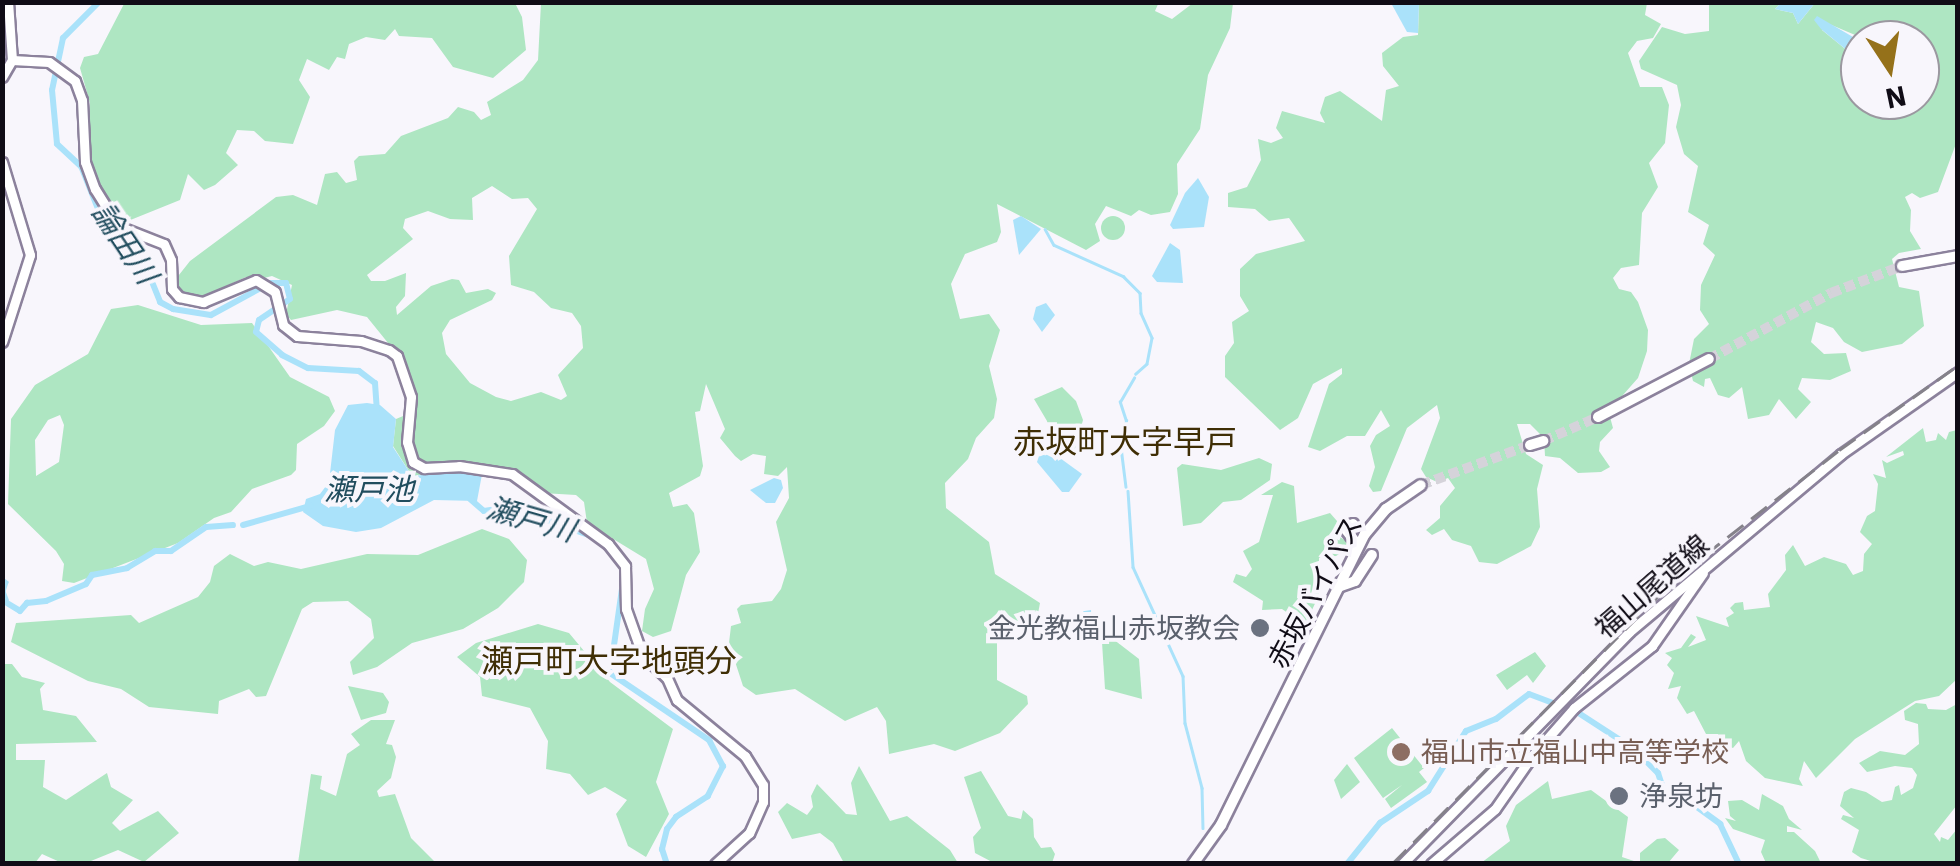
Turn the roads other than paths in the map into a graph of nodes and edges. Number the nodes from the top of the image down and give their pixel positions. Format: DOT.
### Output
graph roads {
  1 [pos="8,2"];
  2 [pos="12,60"];
  3 [pos="2,77"];
  4 [pos="2,162"];
  5 [pos="1958,254"];
  6 [pos="1906,265"];
  7 [pos="2,342"];
  8 [pos="1709,359"];
  9 [pos="1958,372"];
  10 [pos="1606,413"];
  11 [pos="1398,500"];
  12 [pos="1386,510"];
  13 [pos="1353,524"];
  14 [pos="1360,537"];
  15 [pos="1372,555"];
  16 [pos="1705,568"];
  17 [pos="1344,583"];
  18 [pos="714,864"];
  19 [pos="1195,864"];
  20 [pos="1402,864"];
  21 [pos="1430,864"];
  1 -- 2 [label="main road"];
  2 -- 3 [label="main road"];
  2 -- 18 [label="main road"];
  4 -- 7 [label="main road"];
  5 -- 6 [label="highway"];
  8 -- 10 [label="highway"];
  9 -- 16 [label="main road, 福山尾道線"];
  11 -- 12 [label="highway, 赤坂バイパス"];
  12 -- 14 [label="highway, 赤坂バイパス"];
  12 -- 17 [label="highway, 赤坂バイパス"];
  13 -- 14 [label="highway"];
  14 -- 17 [label="highway"];
  15 -- 17 [label="highway"];
  16 -- 20 [label="main road, 福山尾道線"];
  16 -- 21 [label="main road"];
  17 -- 19 [label="highway, 赤坂バイパス"];
}
